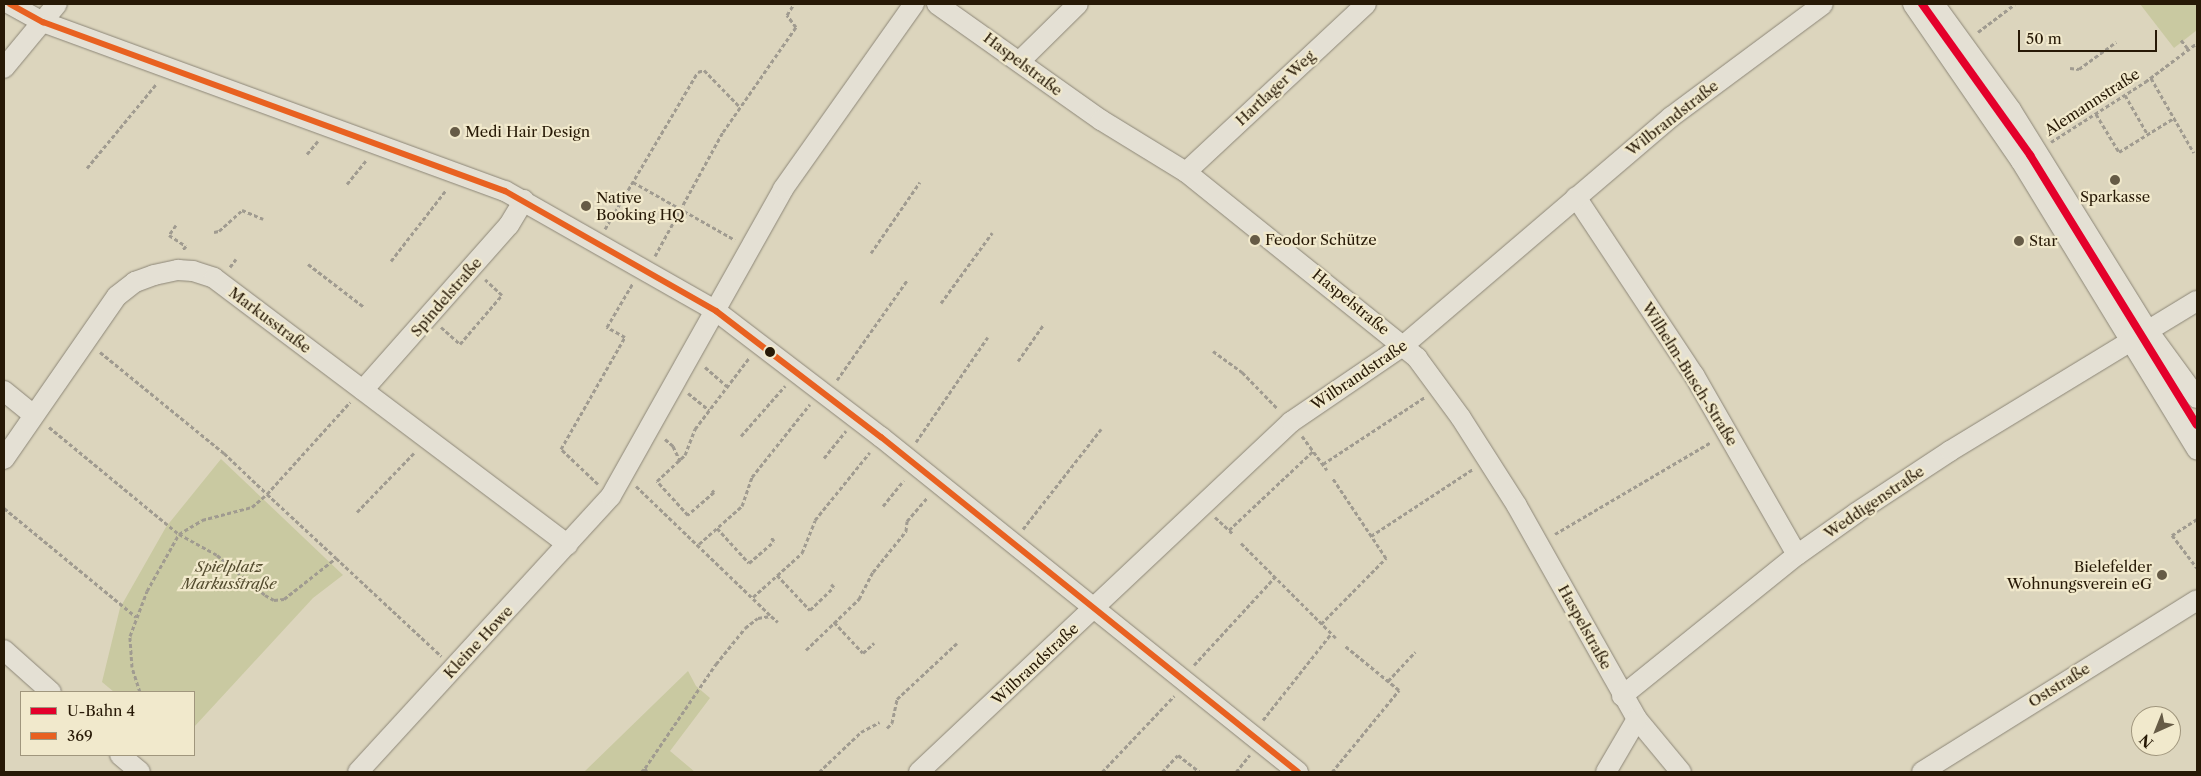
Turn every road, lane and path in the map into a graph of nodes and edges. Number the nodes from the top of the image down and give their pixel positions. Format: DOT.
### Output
graph roads {
  1 [pos="10,4"];
  2 [pos="57,4"];
  3 [pos="794,4"];
  4 [pos="914,4"];
  5 [pos="937,4"];
  6 [pos="1078,4"];
  7 [pos="1366,4"];
  8 [pos="1822,4"];
  9 [pos="1913,4"];
  10 [pos="1934,4"];
  11 [pos="2015,4"];
  12 [pos="43,22"];
  13 [pos="1978,32"];
  14 [pos="2181,40"];
  15 [pos="2116,42"];
  16 [pos="2197,42"];
  17 [pos="2188,50"];
  18 [pos="1020,61"];
  19 [pos="4,68"];
  20 [pos="169,68"];
  21 [pos="2070,68"];
  22 [pos="2151,78"];
  23 [pos="2125,95"];
  24 [pos="740,107"];
  25 [pos="2096,114"];
  26 [pos="2174,118"];
  27 [pos="2148,134"];
  28 [pos="379,144"];
  29 [pos="2038,150"];
  30 [pos="2194,153"];
  31 [pos="87,168"];
  32 [pos="1186,172"];
  33 [pos="458,174"];
  34 [pos="633,182"];
  35 [pos="920,182"];
  36 [pos="347,184"];
  37 [pos="1576,197"];
  38 [pos="524,200"];
  39 [pos="681,209"];
  40 [pos="263,219"];
  41 [pos="176,225"];
  42 [pos="214,232"];
  43 [pos="992,233"];
  44 [pos="597,242"];
  45 [pos="749,247"];
  46 [pos="871,253"];
  47 [pos="391,261"];
  48 [pos="308,264"];
  49 [pos="472,267"];
  50 [pos="646,269"];
  51 [pos="178,270"];
  52 [pos="908,279"];
  53 [pos="2197,301"];
  54 [pos="941,304"];
  55 [pos="364,307"];
  56 [pos="716,311"];
  57 [pos="429,316"];
  58 [pos="1044,324"];
  59 [pos="2142,335"];
  60 [pos="988,337"];
  61 [pos="85,340"];
  62 [pos="760,344"];
  63 [pos="1404,346"];
  64 [pos="1213,351"];
  65 [pos="691,356"];
  66 [pos="1018,361"];
  67 [pos="796,372"];
  68 [pos="676,383"];
  69 [pos="727,386"];
  70 [pos="1440,387"];
  71 [pos="363,390"];
  72 [pos="4,391"];
  73 [pos="824,392"];
  74 [pos="2197,398"];
  75 [pos="709,410"];
  76 [pos="34,415"];
  77 [pos="856,418"];
  78 [pos="1291,422"];
  79 [pos="1101,429"];
  80 [pos="650,430"];
  81 [pos="1727,433"];
  82 [pos="741,436"];
  83 [pos="881,437"];
  84 [pos="425,440"];
  85 [pos="2197,449"];
  86 [pos="1313,450"];
  87 [pos="824,458"];
  88 [pos="4,459"];
  89 [pos="1488,460"];
  90 [pos="680,461"];
  91 [pos="910,461"];
  92 [pos="1323,464"];
  93 [pos="1327,470"];
  94 [pos="625,475"];
  95 [pos="1332,477"];
  96 [pos="938,484"];
  97 [pos="712,490"];
  98 [pos="267,494"];
  99 [pos="611,496"];
  100 [pos="883,506"];
  101 [pos="4,508"];
  102 [pos="357,512"];
  103 [pos="2197,519"];
  104 [pos="717,528"];
  105 [pos="179,534"];
  106 [pos="1233,534"];
  107 [pos="1371,536"];
  108 [pos="771,538"];
  109 [pos="1241,543"];
  110 [pos="699,544"];
  111 [pos="1012,544"];
  112 [pos="1539,544"];
  113 [pos="568,546"];
  114 [pos="1797,555"];
  115 [pos="336,558"];
  116 [pos="2197,568"];
  117 [pos="777,575"];
  118 [pos="1275,577"];
  119 [pos="831,584"];
  120 [pos="753,597"];
  121 [pos="2197,600"];
  122 [pos="1093,609"];
  123 [pos="771,616"];
  124 [pos="136,617"];
  125 [pos="778,622"];
  126 [pos="834,622"];
  127 [pos="1321,624"];
  128 [pos="1331,634"];
  129 [pos="1336,638"];
  130 [pos="874,643"];
  131 [pos="958,643"];
  132 [pos="1344,645"];
  133 [pos="4,650"];
  134 [pos="806,650"];
  135 [pos="1416,652"];
  136 [pos="454,668"];
  137 [pos="1184,681"];
  138 [pos="1388,681"];
  139 [pos="50,691"];
  140 [pos="140,691"];
  141 [pos="1622,696"];
  142 [pos="1637,719"];
  143 [pos="880,722"];
  144 [pos="887,728"];
  145 [pos="1251,735"];
  146 [pos="121,756"];
  147 [pos="646,770"];
  148 [pos="140,772"];
  149 [pos="358,772"];
  150 [pos="641,772"];
  151 [pos="819,772"];
  152 [pos="919,772"];
  153 [pos="1102,772"];
  154 [pos="1162,772"];
  155 [pos="1200,772"];
  156 [pos="1298,772"];
  157 [pos="1332,772"];
  158 [pos="1606,772"];
  159 [pos="1681,772"];
  160 [pos="1922,772"];
  1 -- 12 [label="street"];
  2 -- 12 [label="street"];
  3 -- 24 [label="path"];
  4 -- 45 [label="street, Kleine Howe"];
  5 -- 18 [label="street, Haspelstraße"];
  6 -- 18 [label="street"];
  7 -- 32 [label="street, Hartlager Weg"];
  8 -- 37 [label="street, Wilbrandstraße"];
  9 -- 59 [label="street"];
  10 -- 29 [label="street"];
  11 -- 13 [label="path"];
  12 -- 19 [label="street"];
  12 -- 20 [label="street"];
  14 -- 17 [label="path"];
  15 -- 21 [label="path"];
  16 -- 17 [label="path, Alemannstraße"];
  17 -- 22 [label="path, Alemannstraße"];
  18 -- 32 [label="street, Haspelstraße"];
  20 -- 28 [label="street"];
  20 -- 31 [label="path"];
  22 -- 23 [label="path, Alemannstraße"];
  22 -- 26 [label="path"];
  23 -- 25 [label="path, Alemannstraße"];
  23 -- 27 [label="path"];
  24 -- 34 [label="path"];
  24 -- 39 [label="path"];
  25 -- 27 [label="path"];
  25 -- 29 [label="path, Alemannstraße"];
  26 -- 27 [label="path"];
  26 -- 30 [label="path"];
  28 -- 33 [label="street"];
  28 -- 36 [label="path"];
  29 -- 59 [label="street"];
  32 -- 63 [label="street, Haspelstraße"];
  33 -- 38 [label="street"];
  33 -- 47 [label="path"];
  34 -- 39 [label="path"];
  34 -- 44 [label="path"];
  35 -- 46 [label="path"];
  37 -- 63 [label="street, Wilbrandstraße"];
  37 -- 81 [label="street, Wilhelm-Busch-Straße"];
  38 -- 44 [label="street"];
  38 -- 49 [label="street, Spindelstraße"];
  39 -- 45 [label="path"];
  39 -- 50 [label="path"];
  40 -- 42 [label="path"];
  41 -- 51 [label="path"];
  43 -- 54 [label="path"];
  44 -- 50 [label="street"];
  45 -- 56 [label="street, Kleine Howe"];
  48 -- 55 [label="path"];
  49 -- 57 [label="street, Spindelstraße"];
  49 -- 57 [label="path"];
  50 -- 56 [label="street"];
  50 -- 99 [label="path"];
  51 -- 61 [label="street, Markusstraße"];
  51 -- 71 [label="street, Markusstraße"];
  52 -- 73 [label="path"];
  53 -- 59 [label="street, Weddigenstraße"];
  56 -- 62 [label="street"];
  56 -- 65 [label="street, Kleine Howe"];
  57 -- 71 [label="street, Spindelstraße"];
  58 -- 66 [label="path"];
  59 -- 74 [label="street"];
  59 -- 85 [label="street"];
  59 -- 114 [label="street, Weddigenstraße"];
  60 -- 91 [label="path"];
  61 -- 76 [label="street, Markusstraße"];
  61 -- 98 [label="path"];
  62 -- 67 [label="street"];
  62 -- 69 [label="path"];
  63 -- 70 [label="street, Haspelstraße"];
  63 -- 78 [label="street, Wilbrandstraße"];
  64 -- 78 [label="path"];
  65 -- 68 [label="street, Kleine Howe"];
  65 -- 69 [label="path"];
  67 -- 73 [label="street"];
  67 -- 82 [label="path"];
  68 -- 75 [label="path"];
  68 -- 80 [label="street, Kleine Howe"];
  69 -- 75 [label="path"];
  70 -- 89 [label="street, Haspelstraße"];
  70 -- 92 [label="path"];
  71 -- 84 [label="street, Markusstraße"];
  71 -- 98 [label="path"];
  72 -- 76 [label="street"];
  73 -- 77 [label="street"];
  73 -- 104 [label="path"];
  75 -- 90 [label="path"];
  76 -- 88 [label="street, Markusstraße"];
  76 -- 105 [label="path"];
  77 -- 83 [label="street"];
  77 -- 87 [label="path"];
  78 -- 86 [label="path"];
  78 -- 122 [label="street, Wilbrandstraße"];
  79 -- 111 [label="path"];
  80 -- 90 [label="path"];
  80 -- 94 [label="street, Kleine Howe"];
  81 -- 112 [label="path"];
  81 -- 114 [label="street, Wilhelm-Busch-Straße"];
  83 -- 91 [label="street"];
  83 -- 117 [label="path"];
  84 -- 102 [label="path"];
  84 -- 113 [label="street, Markusstraße"];
  86 -- 92 [label="path"];
  86 -- 106 [label="path"];
  89 -- 107 [label="path"];
  89 -- 112 [label="street, Haspelstraße"];
  90 -- 97 [label="path"];
  91 -- 96 [label="street"];
  91 -- 100 [label="path"];
  92 -- 93 [label="path"];
  94 -- 99 [label="street, Kleine Howe"];
  94 -- 110 [label="path"];
  95 -- 107 [label="path"];
  96 -- 111 [label="street"];
  96 -- 126 [label="path"];
  98 -- 105 [label="path"];
  98 -- 115 [label="path"];
  99 -- 113 [label="street, Kleine Howe"];
  101 -- 124 [label="path"];
  103 -- 116 [label="path"];
  104 -- 108 [label="path"];
  104 -- 110 [label="path"];
  105 -- 115 [label="path"];
  105 -- 124 [label="path"];
  107 -- 127 [label="path"];
  109 -- 118 [label="path"];
  110 -- 120 [label="path"];
  111 -- 122 [label="street"];
  112 -- 141 [label="street, Haspelstraße"];
  113 -- 136 [label="street, Kleine Howe"];
  114 -- 141 [label="street, Weddigenstraße"];
  115 -- 136 [label="path"];
  117 -- 119 [label="path"];
  117 -- 120 [label="path"];
  118 -- 127 [label="path"];
  118 -- 137 [label="path"];
  120 -- 123 [label="path"];
  121 -- 160 [label="street, Oststraße"];
  122 -- 137 [label="street"];
  122 -- 152 [label="street, Wilbrandstraße"];
  123 -- 125 [label="path"];
  123 -- 147 [label="path"];
  124 -- 140 [label="path"];
  126 -- 130 [label="path"];
  126 -- 134 [label="path"];
  127 -- 128 [label="path"];
  128 -- 129 [label="path"];
  128 -- 145 [label="path"];
  131 -- 144 [label="path"];
  132 -- 138 [label="path"];
  133 -- 139 [label="street"];
  135 -- 138 [label="path"];
  136 -- 149 [label="street, Kleine Howe"];
  137 -- 145 [label="street"];
  137 -- 153 [label="path"];
  138 -- 157 [label="path"];
  141 -- 142 [label="street, Haspelstraße"];
  142 -- 158 [label="street"];
  142 -- 159 [label="street, Haspelstraße"];
  143 -- 151 [label="path"];
  145 -- 156 [label="street"];
  146 -- 148 [label="street"];
  147 -- 150 [label="path"];
  154 -- 155 [label="path"];
}
